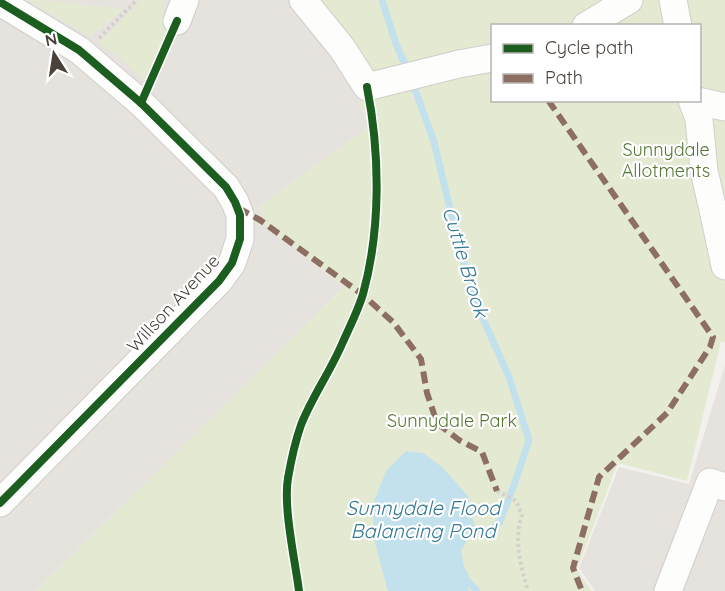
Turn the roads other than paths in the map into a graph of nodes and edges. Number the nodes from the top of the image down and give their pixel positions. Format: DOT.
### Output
graph roads {
  1 [pos="303,0"];
  2 [pos="629,0"];
  3 [pos="673,0"];
  4 [pos="0,2"];
  5 [pos="589,24"];
  6 [pos="678,24"];
  7 [pos="491,58"];
  8 [pos="694,102"];
  9 [pos="701,102"];
  10 [pos="725,107"];
  11 [pos="720,218"];
  12 [pos="725,266"];
  13 [pos="725,487"];
  14 [pos="1,500"];
  15 [pos="669,591"];
  1 -- 7 [label="street"];
  2 -- 5 [label="street"];
  3 -- 6 [label="street"];
  4 -- 14 [label="street, Willson Avenue"];
  8 -- 11 [label="street"];
  9 -- 10 [label="street"];
  11 -- 12 [label="street"];
  13 -- 15 [label="street"];
}
